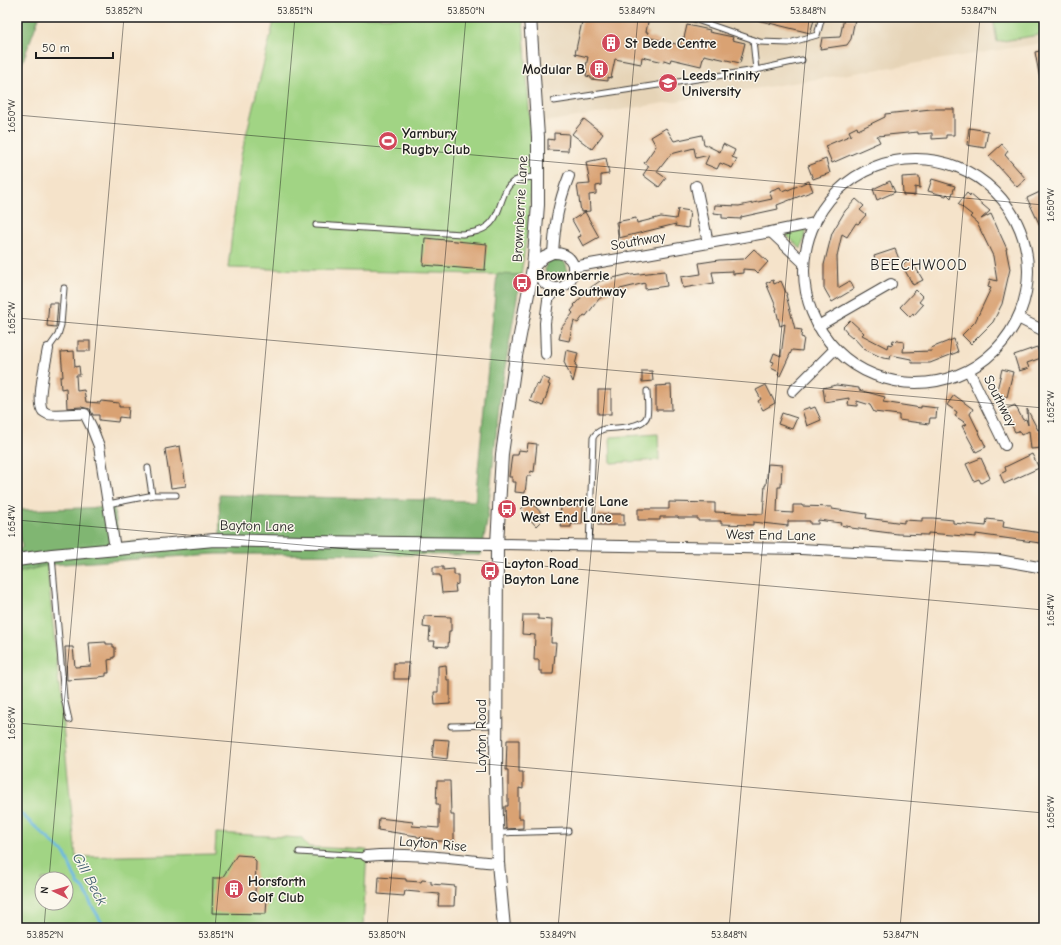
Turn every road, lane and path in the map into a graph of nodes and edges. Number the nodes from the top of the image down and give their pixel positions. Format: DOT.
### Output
graph roads {
  1 [pos="530,17"];
  2 [pos="691,17"];
  3 [pos="822,17"];
  4 [pos="753,40"];
  5 [pos="802,60"];
  6 [pos="756,70"];
  7 [pos="554,101"];
  8 [pos="569,176"];
  9 [pos="538,177"];
  10 [pos="696,186"];
  11 [pos="815,223"];
  12 [pos="316,225"];
  13 [pos="771,232"];
  14 [pos="708,243"];
  15 [pos="553,253"];
  16 [pos="804,263"];
  17 [pos="573,267"];
  18 [pos="533,268"];
  19 [pos="891,284"];
  20 [pos="64,288"];
  21 [pos="556,288"];
  22 [pos="1018,318"];
  23 [pos="818,326"];
  24 [pos="1044,331"];
  25 [pos="48,349"];
  26 [pos="835,349"];
  27 [pos="546,354"];
  28 [pos="969,371"];
  29 [pos="647,391"];
  30 [pos="793,391"];
  31 [pos="1006,445"];
  32 [pos="148,468"];
  33 [pos="152,495"];
  34 [pos="176,495"];
  35 [pos="108,504"];
  36 [pos="497,544"];
  37 [pos="589,546"];
  38 [pos="115,549"];
  39 [pos="52,555"];
  40 [pos="17,560"];
  41 [pos="1044,568"];
  42 [pos="69,720"];
  43 [pos="496,725"];
  44 [pos="451,726"];
  45 [pos="568,831"];
  46 [pos="497,833"];
  47 [pos="299,852"];
  48 [pos="366,856"];
  49 [pos="498,863"];
  50 [pos="504,928"];
  1 -- 9 [label="street, Brownberrie Lane"];
  2 -- 4 [label="lane"];
  3 -- 4 [label="lane"];
  4 -- 6 [label="lane"];
  5 -- 6 [label="lane"];
  6 -- 7 [label="lane"];
  8 -- 15 [label="street"];
  9 -- 12 [label="lane"];
  9 -- 18 [label="street, Brownberrie Lane"];
  10 -- 14 [label="street"];
  11 -- 13 [label="street, Southway"];
  11 -- 16 [label="street, Southway"];
  11 -- 22 [label="street, Southway"];
  13 -- 14 [label="street, Southway"];
  13 -- 16 [label="street"];
  14 -- 17 [label="street, Southway"];
  15 -- 17 [label="street"];
  15 -- 18 [label="street"];
  16 -- 23 [label="street, Southway"];
  17 -- 21 [label="street"];
  18 -- 21 [label="street"];
  18 -- 36 [label="street, Brownberrie Lane"];
  19 -- 23 [label="street"];
  20 -- 25 [label="lane"];
  21 -- 27 [label="street"];
  22 -- 24 [label="street"];
  22 -- 28 [label="street, Southway"];
  23 -- 26 [label="street, Southway"];
  25 -- 35 [label="street"];
  26 -- 28 [label="street, Southway"];
  26 -- 30 [label="street"];
  28 -- 31 [label="street, Southway"];
  29 -- 37 [label="lane"];
  32 -- 33 [label="lane"];
  33 -- 34 [label="lane"];
  33 -- 35 [label="lane"];
  35 -- 38 [label="street"];
  36 -- 37 [label="street, West End Lane"];
  36 -- 38 [label="street, Bayton Lane"];
  36 -- 43 [label="street, Layton Road"];
  37 -- 41 [label="street, West End Lane"];
  38 -- 39 [label="street, Bayton Lane"];
  39 -- 40 [label="street, Bayton Lane"];
  39 -- 42 [label="lane"];
  43 -- 44 [label="lane"];
  43 -- 46 [label="street, Layton Road"];
  45 -- 46 [label="lane"];
  46 -- 49 [label="street, Layton Road"];
  47 -- 48 [label="lane"];
  48 -- 49 [label="street, Layton Rise"];
  49 -- 50 [label="street, Layton Road"];
}
